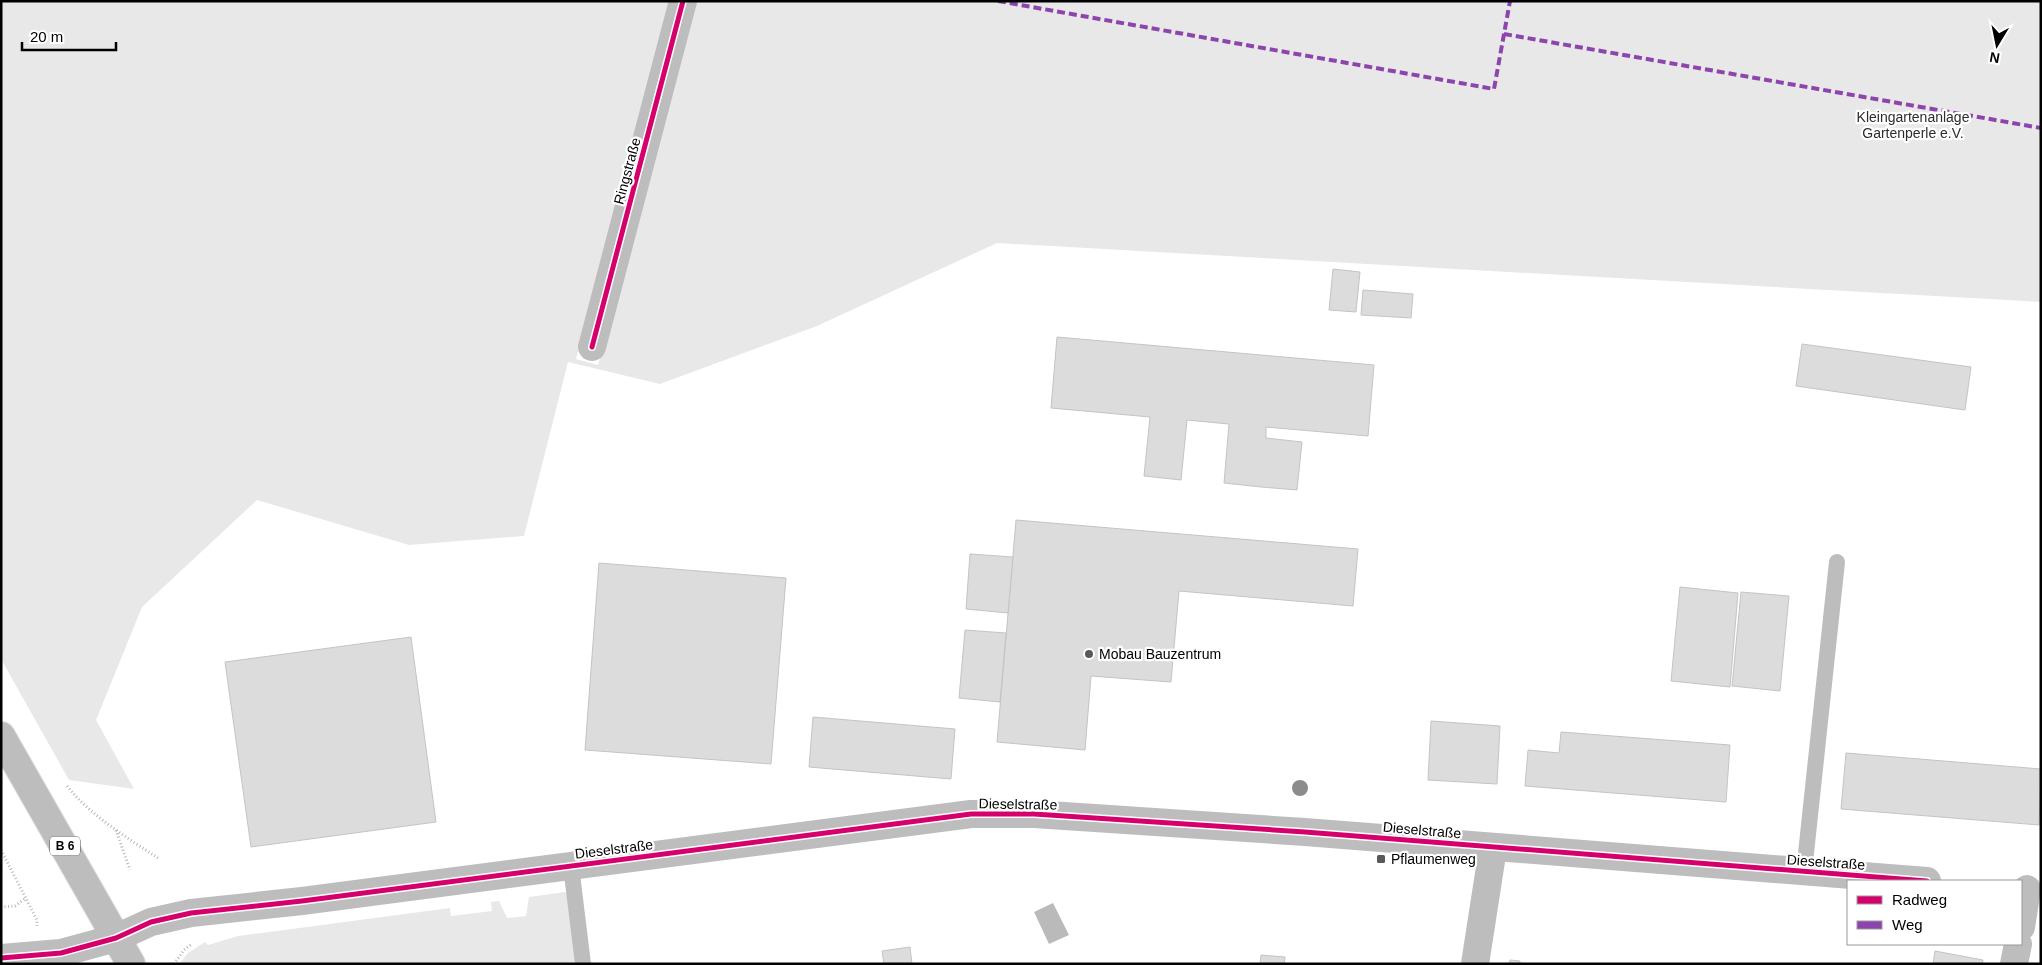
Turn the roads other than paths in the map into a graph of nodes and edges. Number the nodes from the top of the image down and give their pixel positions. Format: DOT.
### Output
graph roads {
  1 [pos="683,1"];
  2 [pos="592,347"];
  3 [pos="1837,562"];
  4 [pos="1,736"];
  5 [pos="1493,848"];
  6 [pos="571,866"];
  7 [pos="1804,872"];
  8 [pos="1913,880"];
  9 [pos="2030,889"];
  10 [pos="2022,923"];
  11 [pos="116,938"];
  12 [pos="2018,945"];
  13 [pos="1,958"];
  14 [pos="131,964"];
  15 [pos="583,964"];
  16 [pos="1475,964"];
  17 [pos="2014,964"];
  1 -- 2 [label="street, Ringstraße"];
  3 -- 7 [label="lane"];
  4 -- 11 [label="street, B 6"];
  5 -- 6 [label="street, Dieselstraße"];
  5 -- 7 [label="street, Dieselstraße"];
  5 -- 16 [label="street"];
  6 -- 11 [label="street, Dieselstraße"];
  6 -- 15 [label="lane"];
  7 -- 8 [label="street, Dieselstraße"];
  9 -- 10 [label="street"];
  11 -- 13 [label="street, Dieselstraße"];
  11 -- 14 [label="street, B 6"];
  12 -- 17 [label="street"];
}
